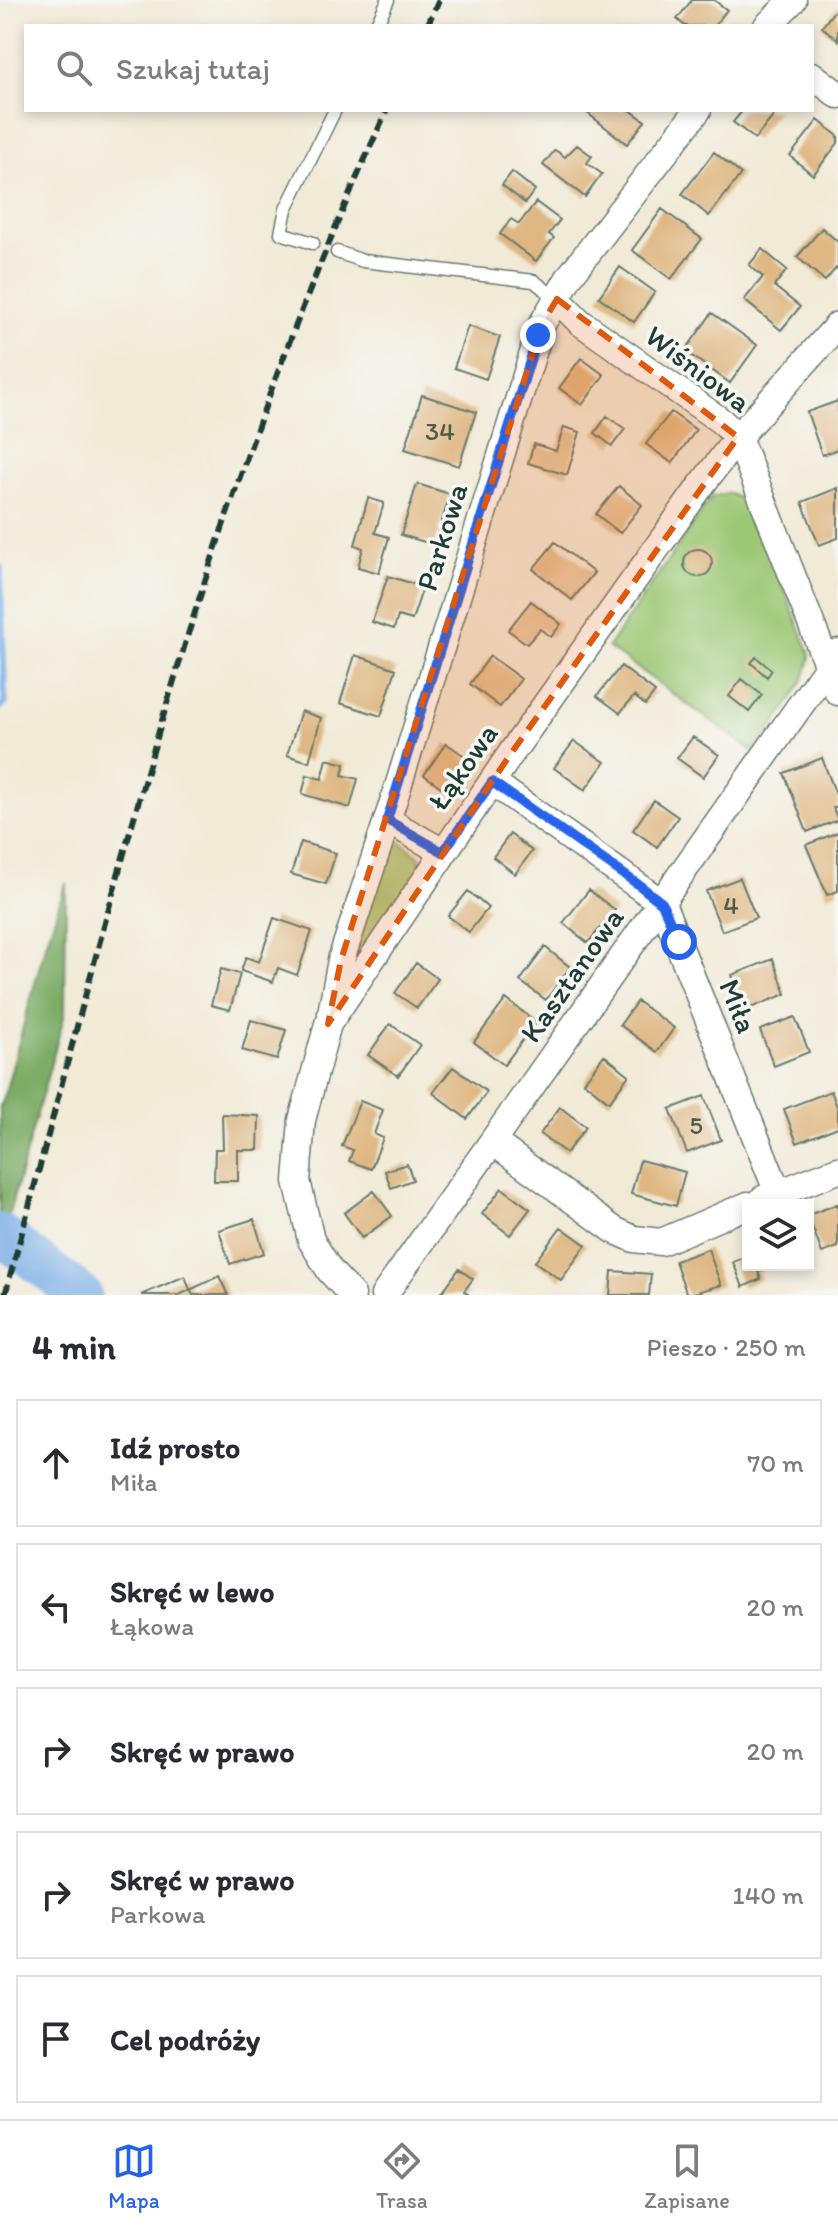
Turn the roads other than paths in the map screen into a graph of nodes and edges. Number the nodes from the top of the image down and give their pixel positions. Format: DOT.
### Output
graph roads {
  1 [pos="388,0"];
  2 [pos="793,0"];
  3 [pos="377,24"];
  4 [pos="769,24"];
  5 [pos="814,77"];
  6 [pos="838,95"];
  7 [pos="334,112"];
  8 [pos="696,112"];
  9 [pos="313,243"];
  10 [pos="337,252"];
  11 [pos="557,299"];
  12 [pos="838,325"];
  13 [pos="738,437"];
  14 [pos="833,658"];
  15 [pos="838,692"];
  16 [pos="492,782"];
  17 [pos="387,820"];
  18 [pos="443,852"];
  19 [pos="662,903"];
  20 [pos="328,1024"];
  21 [pos="493,1142"];
  22 [pos="838,1170"];
  23 [pos="778,1193"];
  24 [pos="763,1199"];
  25 [pos="742,1208"];
  26 [pos="352,1295"];
  27 [pos="384,1295"];
  1 -- 3 [label="lane"];
  2 -- 4 [label="street"];
  5 -- 6 [label="street"];
  7 -- 9 [label="lane"];
  8 -- 11 [label="street, Parkowa"];
  10 -- 11 [label="lane"];
  11 -- 13 [label="street, Wiśniowa"];
  11 -- 17 [label="street, Parkowa"];
  12 -- 13 [label="street, Łąkowa"];
  13 -- 14 [label="street, Wiśniowa"];
  13 -- 16 [label="street, Łąkowa"];
  14 -- 15 [label="street, Wiśniowa"];
  14 -- 19 [label="street, Kasztanowa"];
  16 -- 18 [label="street, Łąkowa"];
  16 -- 19 [label="street"];
  17 -- 18 [label="street"];
  17 -- 20 [label="street, Parkowa"];
  18 -- 20 [label="street, Łąkowa"];
  19 -- 21 [label="street, Kasztanowa"];
  19 -- 23 [label="street, Miła"];
  20 -- 26 [label="street, Łąkowa"];
  21 -- 25 [label="street"];
  21 -- 27 [label="street, Kasztanowa"];
  22 -- 23 [label="street"];
  23 -- 24 [label="street"];
}
